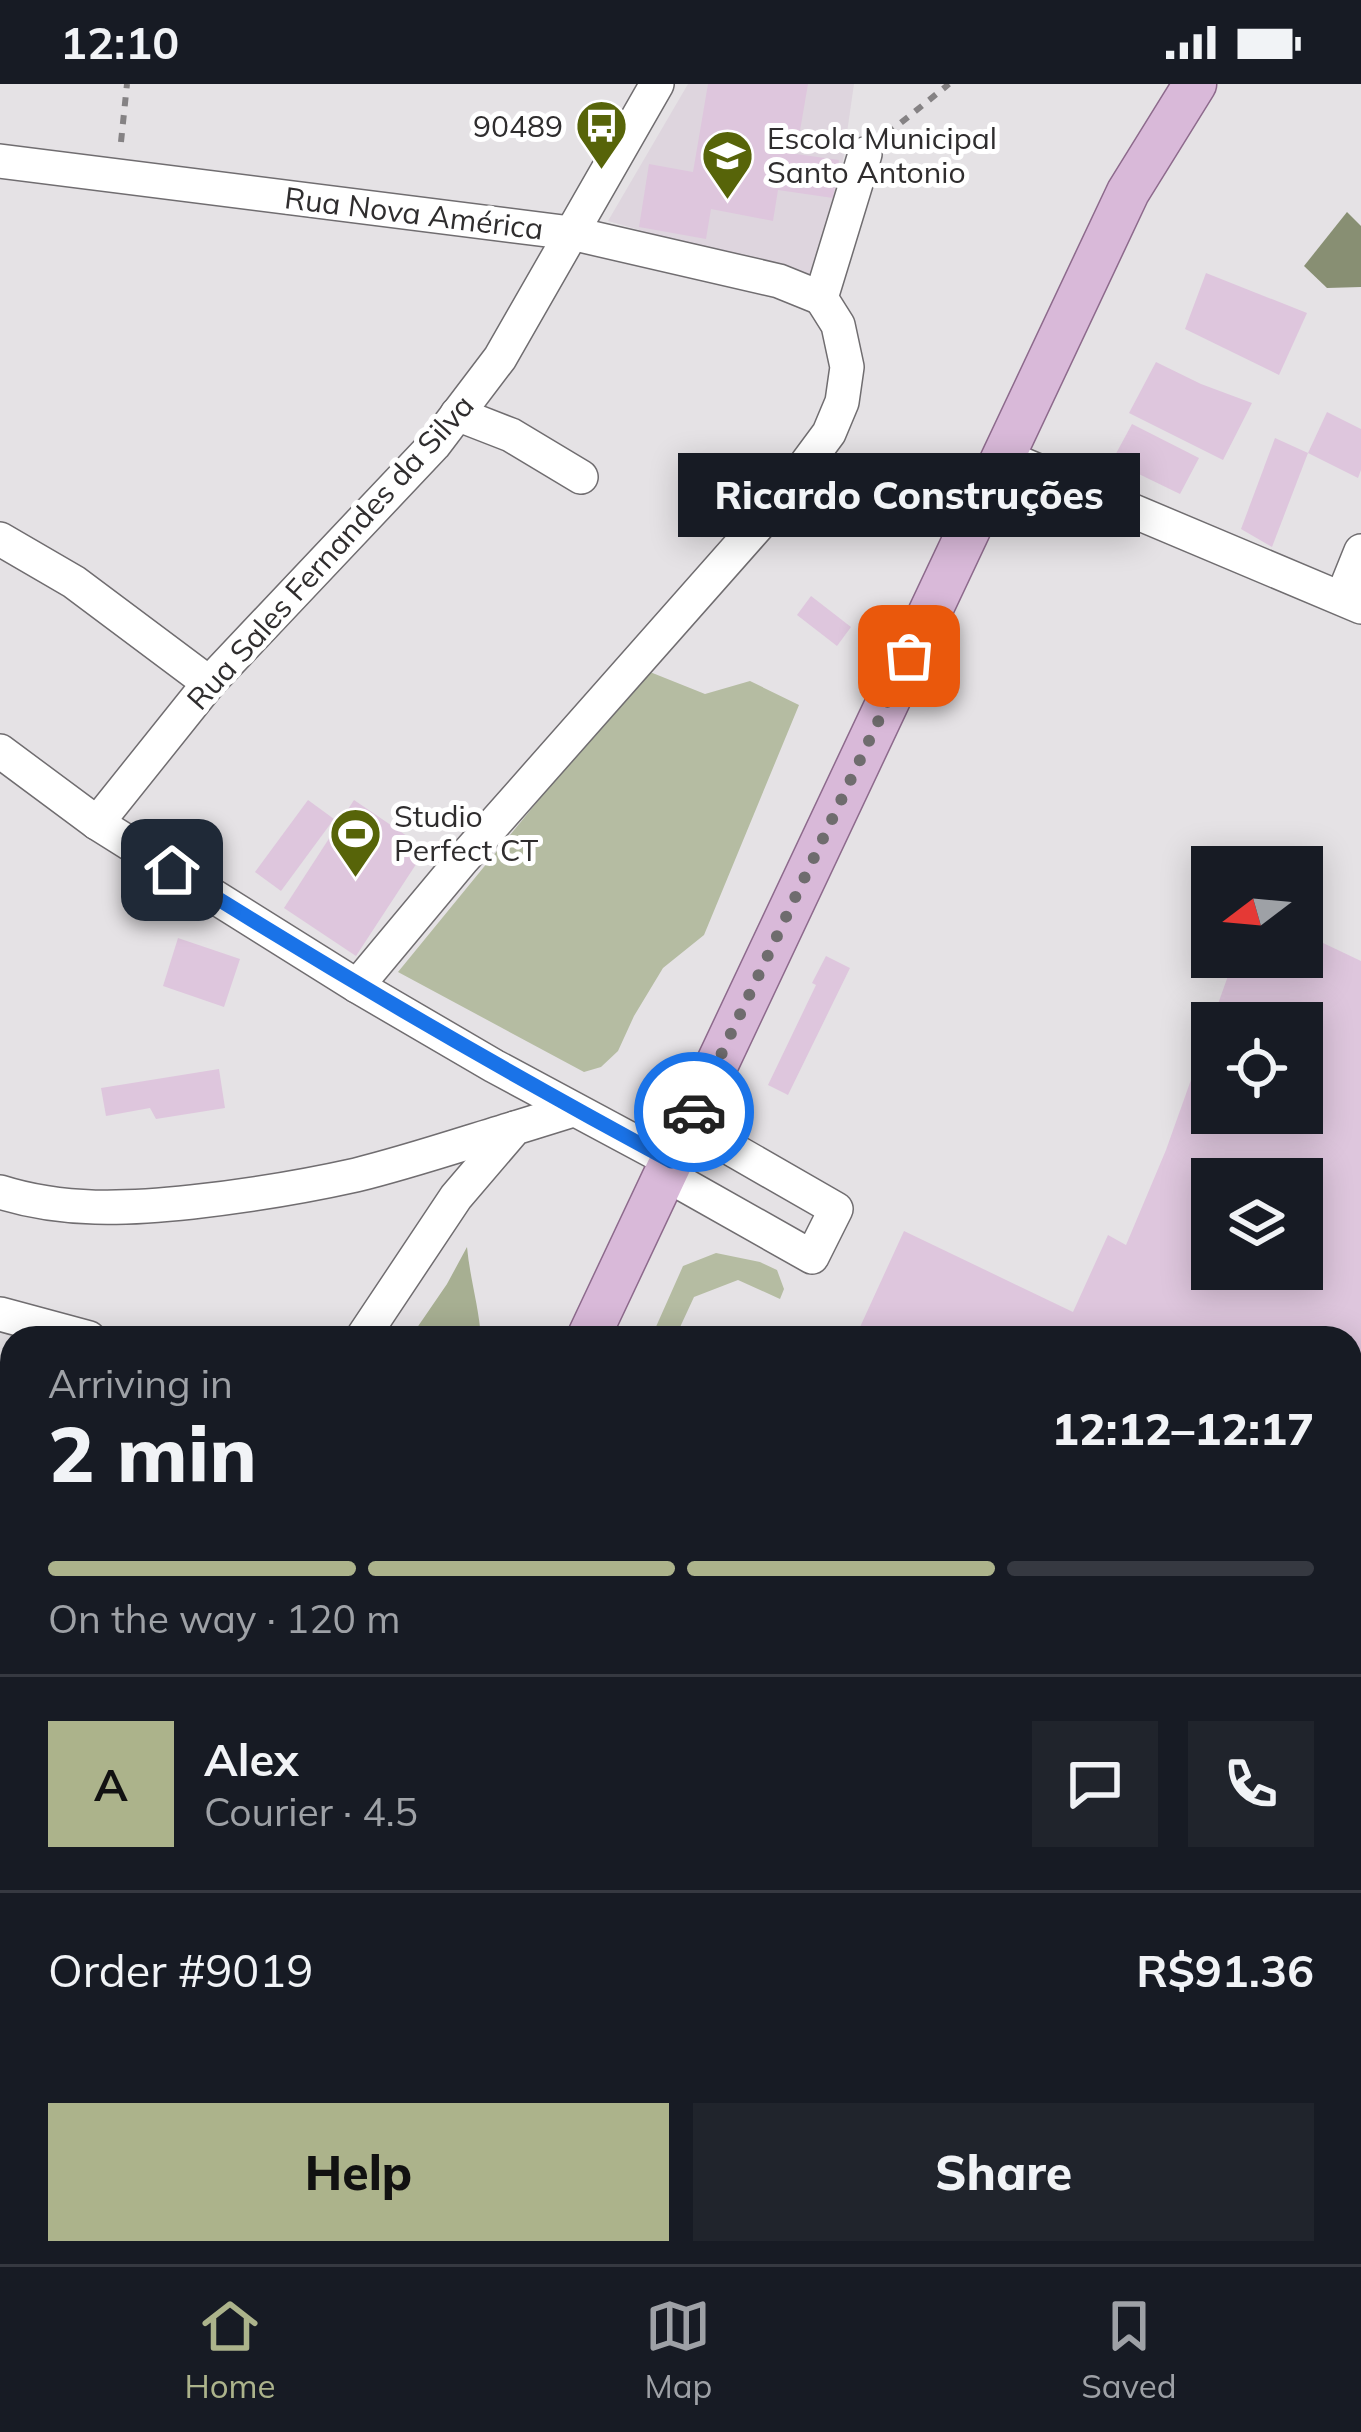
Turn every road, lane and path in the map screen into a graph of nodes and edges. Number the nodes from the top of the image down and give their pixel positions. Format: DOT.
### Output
graph roads {
  1 [pos="127,84"];
  2 [pos="657,84"];
  3 [pos="950,84"];
  4 [pos="1195,84"];
  5 [pos="866,154"];
  6 [pos="0,161"];
  7 [pos="118,175"];
  8 [pos="571,233"];
  9 [pos="821,298"];
  10 [pos="457,414"];
  11 [pos="1005,457"];
  12 [pos="581,477"];
  13 [pos="0,539"];
  14 [pos="1361,551"];
  15 [pos="1352,603"];
  16 [pos="209,682"];
  17 [pos="0,751"];
  18 [pos="97,824"];
  19 [pos="357,986"];
  20 [pos="573,1110"];
  21 [pos="515,1128"];
  22 [pos="675,1153"];
  23 [pos="0,1192"];
  24 [pos="0,1314"];
  25 [pos="44,1326"];
  26 [pos="370,1326"];
  27 [pos="594,1326"];
  1 -- 7 [label="path"];
  2 -- 8 [label="street, Rua Sales Fernandes da Silva"];
  3 -- 5 [label="path"];
  4 -- 11 [label="main road"];
  5 -- 9 [label="street"];
  6 -- 7 [label="street, Rua Nova América"];
  7 -- 8 [label="street, Rua Nova América"];
  8 -- 9 [label="street, Rua Nova América"];
  8 -- 10 [label="street, Rua Sales Fernandes da Silva"];
  9 -- 19 [label="street"];
  10 -- 12 [label="street"];
  10 -- 16 [label="street, Rua Sales Fernandes da Silva"];
  11 -- 15 [label="street"];
  11 -- 22 [label="main road"];
  13 -- 16 [label="street"];
  14 -- 15 [label="street"];
  16 -- 18 [label="street, Rua Sales Fernandes da Silva"];
  17 -- 18 [label="street"];
  18 -- 19 [label="street"];
  19 -- 20 [label="street"];
  20 -- 21 [label="street"];
  20 -- 22 [label="street"];
  21 -- 23 [label="street"];
  21 -- 26 [label="street"];
  22 -- 22 [label="street"];
  22 -- 27 [label="main road"];
  24 -- 25 [label="street"];
}
